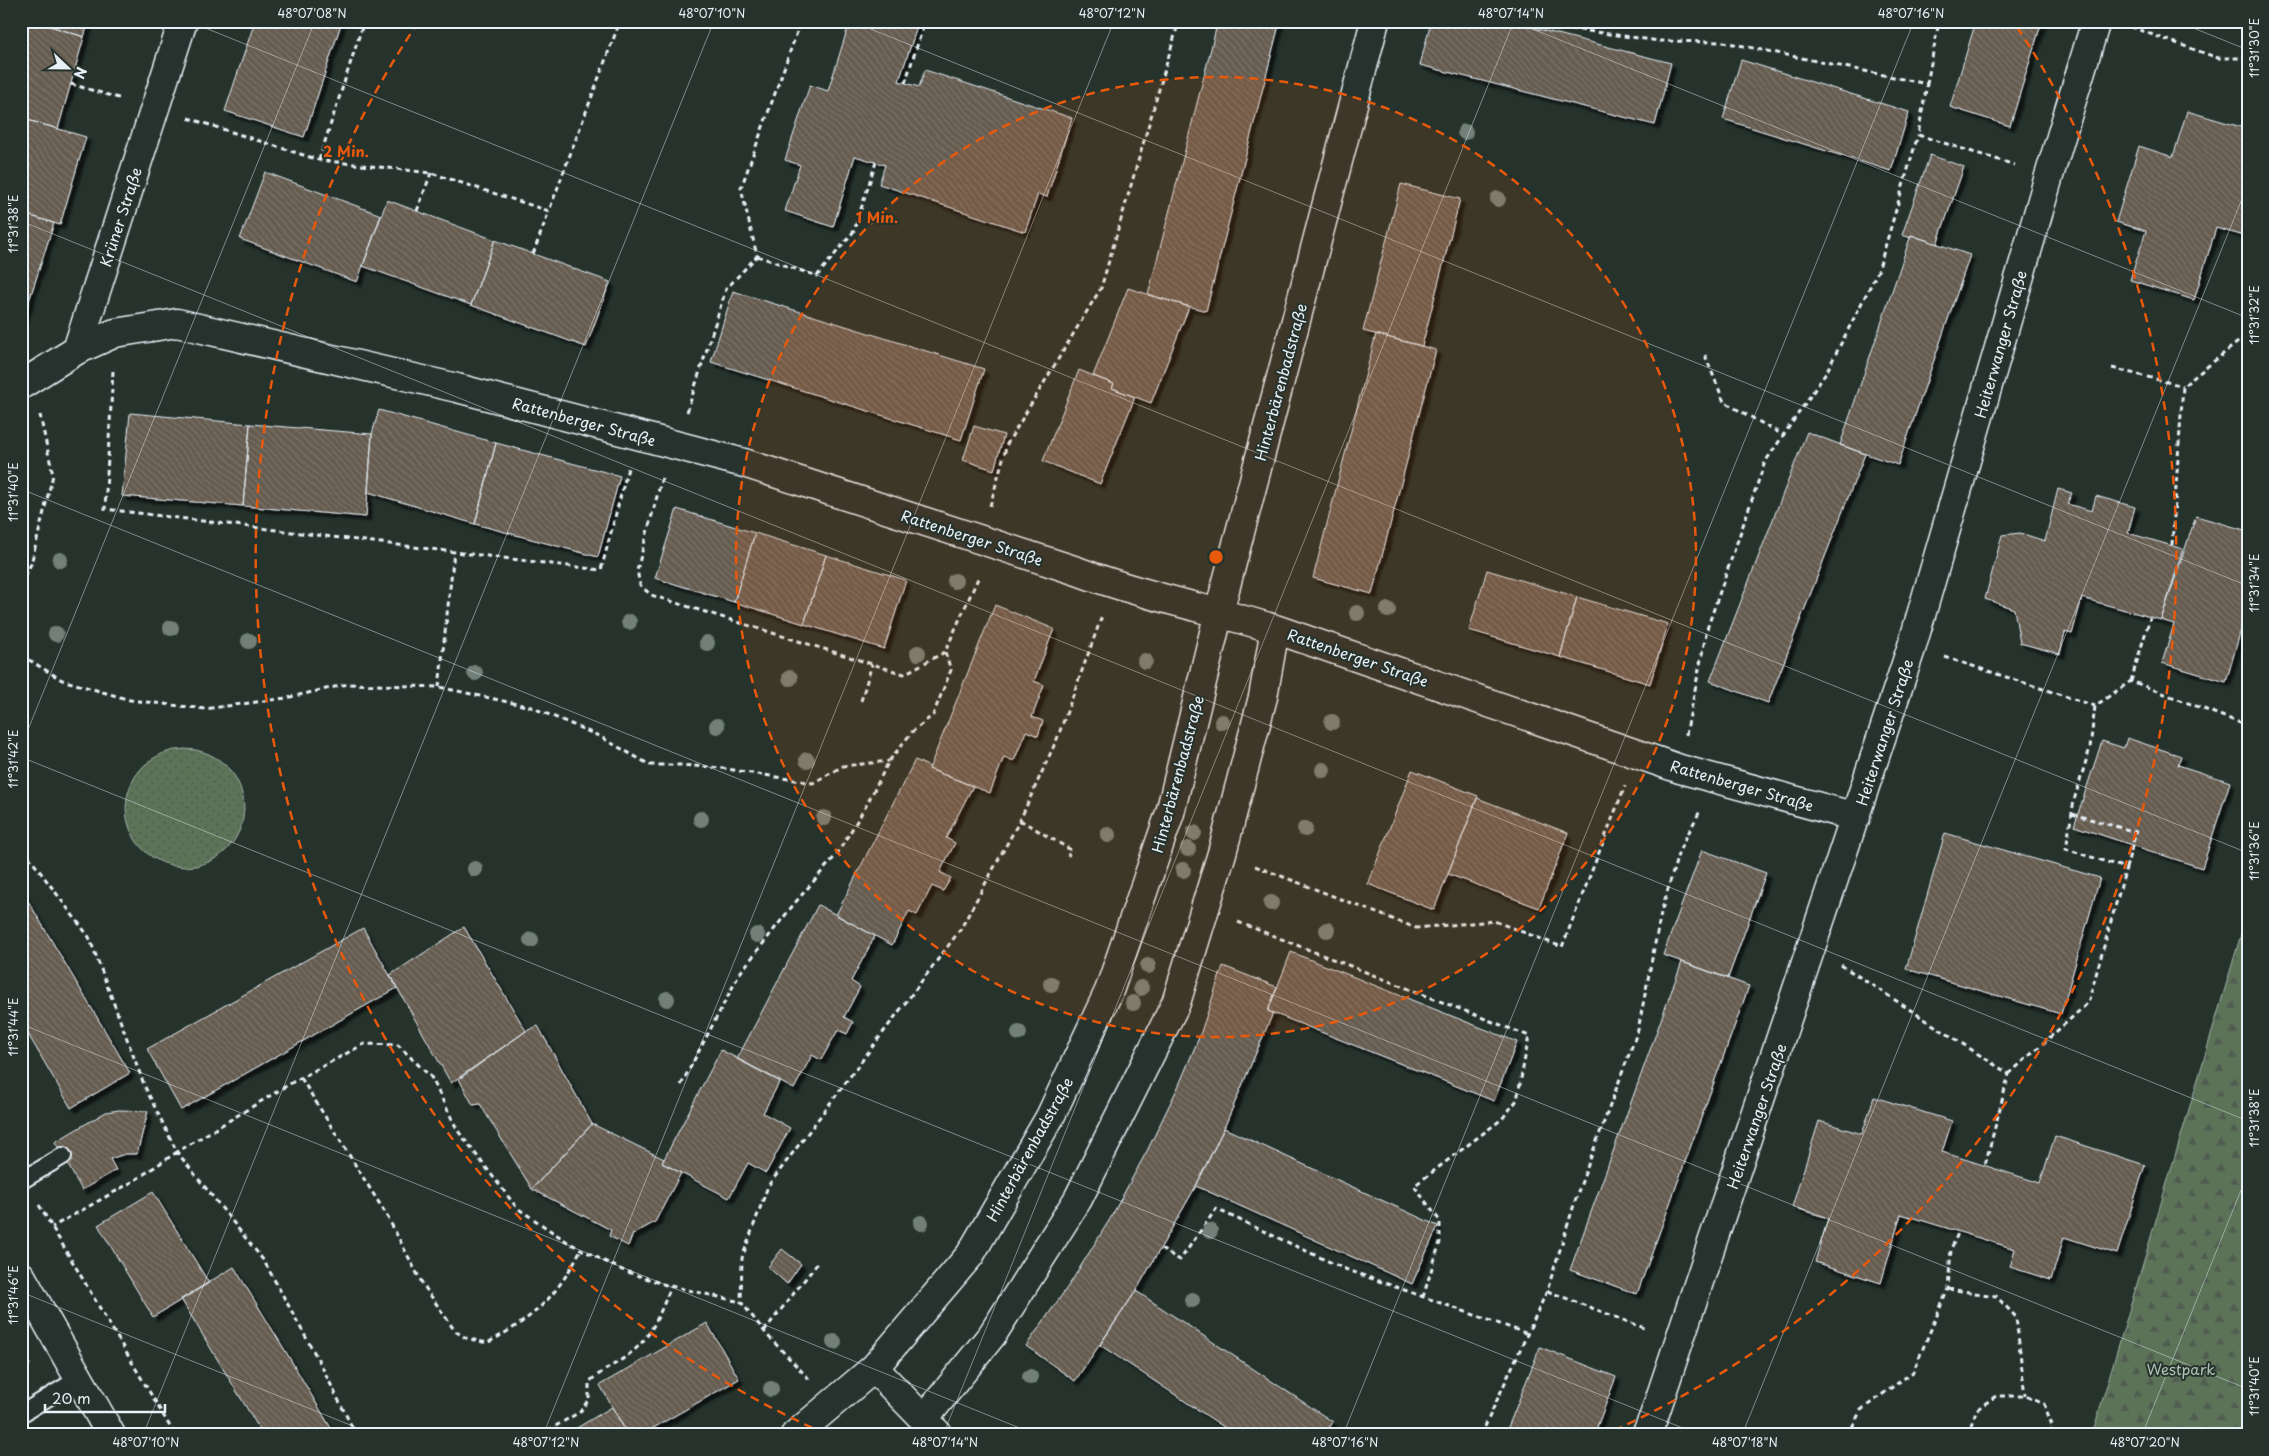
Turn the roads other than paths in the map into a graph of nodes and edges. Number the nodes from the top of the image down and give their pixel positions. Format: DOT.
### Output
graph roads {
  1 [pos="183,21"];
  2 [pos="1375,21"];
  3 [pos="2109,23"];
  4 [pos="77,350"];
  5 [pos="26,381"];
  6 [pos="1219,612"];
  7 [pos="1275,629"];
  8 [pos="1856,818"];
  9 [pos="63,1156"];
  10 [pos="23,1180"];
  11 [pos="21,1276"];
  12 [pos="874,1368"];
  13 [pos="78,1379"];
  14 [pos="21,1414"];
  15 [pos="932,1426"];
  16 [pos="111,1435"];
  17 [pos="795,1435"];
  18 [pos="1646,1435"];
  1 -- 4 [label="street, Krüner Straße"];
  2 -- 6 [label="street, Hinterbärenbadstraße"];
  3 -- 8 [label="street, Heiterwanger Straße"];
  4 -- 5 [label="street"];
  4 -- 6 [label="street, Rattenberger Straße"];
  6 -- 7 [label="street, Rattenberger Straße"];
  6 -- 12 [label="street, Hinterbärenbadstraße"];
  7 -- 8 [label="street, Rattenberger Straße"];
  7 -- 15 [label="street"];
  8 -- 18 [label="street, Heiterwanger Straße"];
  9 -- 10 [label="lane"];
  11 -- 13 [label="street"];
  12 -- 15 [label="street"];
  12 -- 17 [label="street, Hinterbärenbadstraße"];
  13 -- 14 [label="lane"];
  13 -- 16 [label="street"];
}
